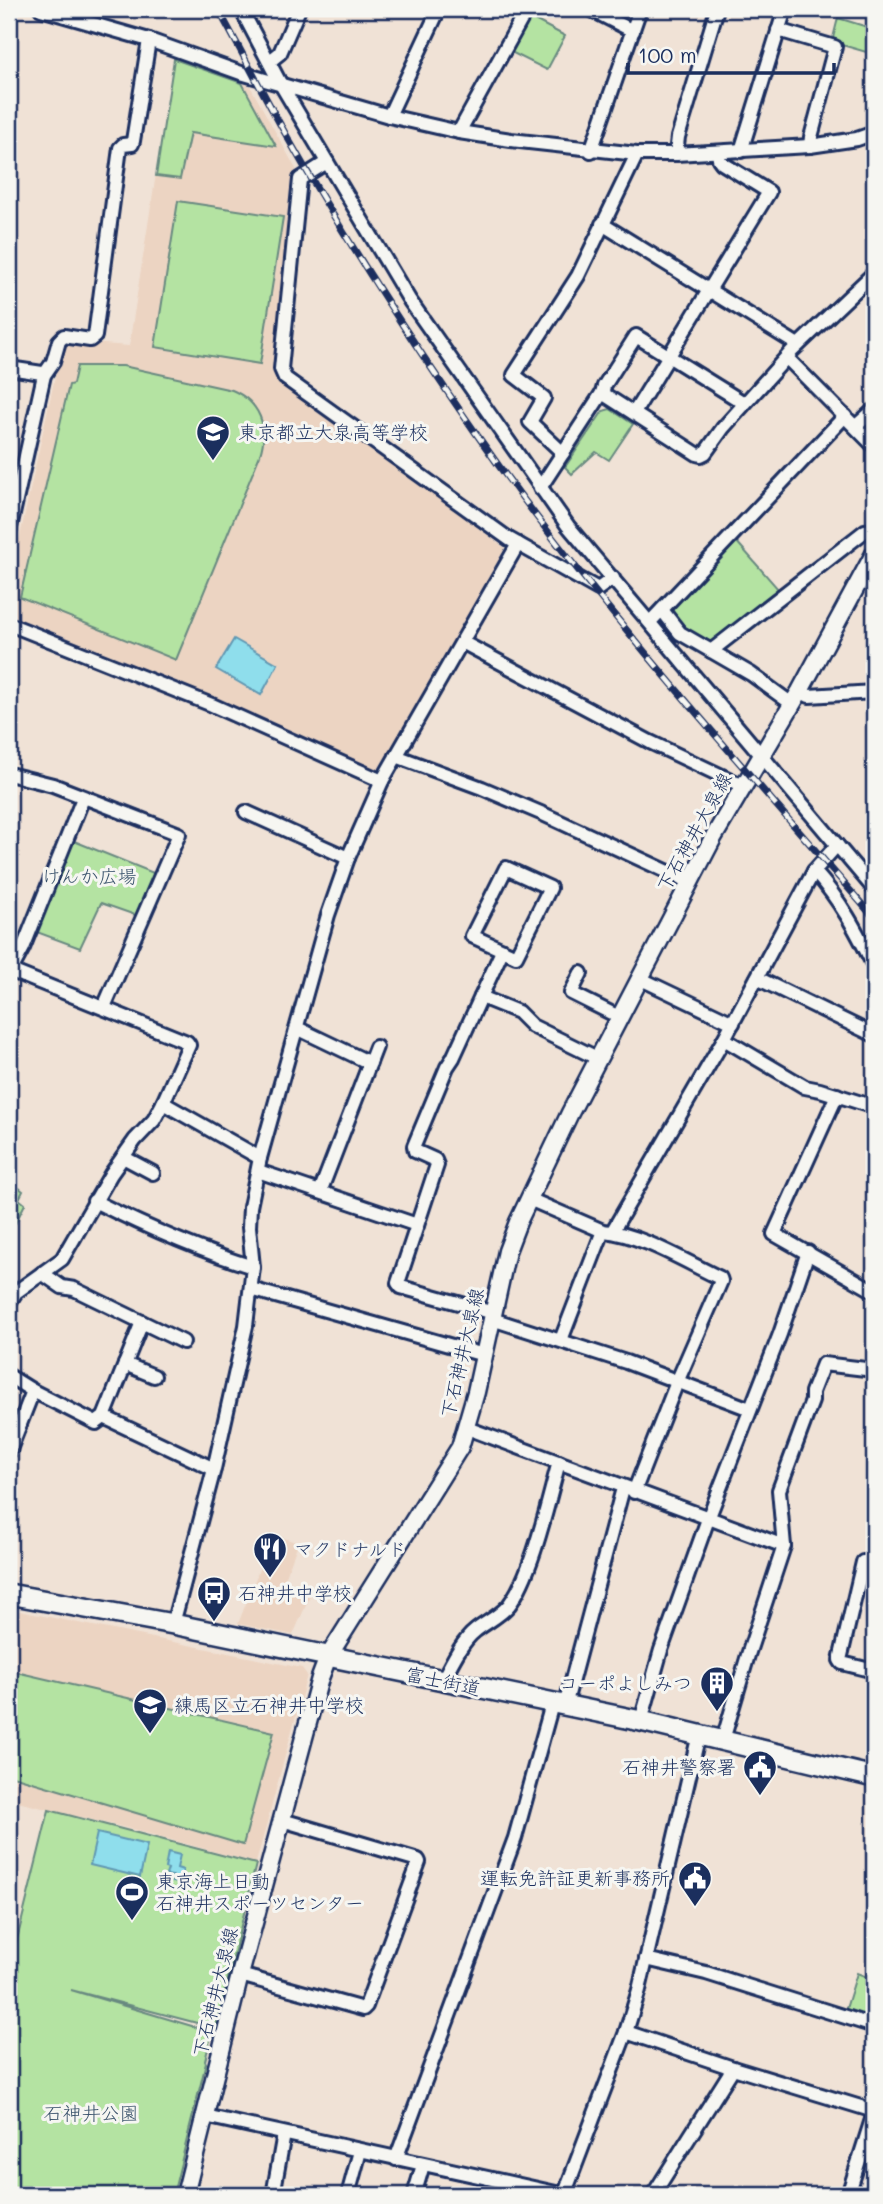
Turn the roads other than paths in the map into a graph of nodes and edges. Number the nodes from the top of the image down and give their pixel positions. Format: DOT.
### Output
graph roads {
  1 [pos="40,9"];
  2 [pos="242,9"];
  3 [pos="299,9"];
  4 [pos="439,9"];
  5 [pos="527,9"];
  6 [pos="590,9"];
  7 [pos="640,9"];
  8 [pos="717,9"];
  9 [pos="785,9"];
  10 [pos="58,11"];
  11 [pos="778,30"];
  12 [pos="633,31"];
  13 [pos="149,40"];
  14 [pos="270,61"];
  15 [pos="280,83"];
  16 [pos="389,116"];
  17 [pos="460,132"];
  18 [pos="874,133"];
  19 [pos="810,146"];
  20 [pos="591,150"];
  21 [pos="741,151"];
  22 [pos="718,153"];
  23 [pos="637,154"];
  24 [pos="676,154"];
  25 [pos="327,162"];
  26 [pos="602,224"];
  27 [pos="874,273"];
  28 [pos="709,289"];
  29 [pos="798,345"];
  30 [pos="668,355"];
  31 [pos="787,358"];
  32 [pos="9,368"];
  33 [pos="44,375"];
  34 [pos="602,393"];
  35 [pos="744,403"];
  36 [pos="874,410"];
  37 [pos="634,413"];
  38 [pos="845,416"];
  39 [pos="856,426"];
  40 [pos="874,446"];
  41 [pos="563,453"];
  42 [pos="540,488"];
  43 [pos="14,489"];
  44 [pos="874,530"];
  45 [pos="9,532"];
  46 [pos="517,544"];
  47 [pos="874,554"];
  48 [pos="613,578"];
  49 [pos="662,610"];
  50 [pos="650,622"];
  51 [pos="9,624"];
  52 [pos="462,642"];
  53 [pos="711,651"];
  54 [pos="874,692"];
  55 [pos="796,697"];
  56 [pos="761,755"];
  57 [pos="396,756"];
  58 [pos="9,775"];
  59 [pos="382,781"];
  60 [pos="743,786"];
  61 [pos="83,798"];
  62 [pos="246,812"];
  63 [pos="837,845"];
  64 [pos="348,858"];
  65 [pos="814,871"];
  66 [pos="690,882"];
  67 [pos="874,889"];
  68 [pos="502,951"];
  69 [pos="874,966"];
  70 [pos="9,971"];
  71 [pos="581,973"];
  72 [pos="639,978"];
  73 [pos="757,978"];
  74 [pos="481,997"];
  75 [pos="104,1007"];
  76 [pos="619,1017"];
  77 [pos="733,1023"];
  78 [pos="297,1028"];
  79 [pos="874,1034"];
  80 [pos="724,1039"];
  81 [pos="376,1047"];
  82 [pos="597,1058"];
  83 [pos="370,1063"];
  84 [pos="837,1095"];
  85 [pos="163,1103"];
  86 [pos="874,1107"];
  87 [pos="123,1157"];
  88 [pos="259,1165"];
  89 [pos="153,1173"];
  90 [pos="320,1192"];
  91 [pos="529,1199"];
  92 [pos="94,1201"];
  93 [pos="417,1225"];
  94 [pos="608,1232"];
  95 [pos="808,1252"];
  96 [pos="253,1267"];
  97 [pos="42,1273"];
  98 [pos="251,1289"];
  99 [pos="874,1291"];
  100 [pos="9,1303"];
  101 [pos="493,1316"];
  102 [pos="142,1322"];
  103 [pos="561,1340"];
  104 [pos="183,1342"];
  105 [pos="484,1355"];
  106 [pos="125,1364"];
  107 [pos="874,1370"];
  108 [pos="9,1376"];
  109 [pos="154,1376"];
  110 [pos="677,1382"];
  111 [pos="33,1391"];
  112 [pos="750,1409"];
  113 [pos="104,1417"];
  114 [pos="467,1428"];
  115 [pos="9,1452"];
  116 [pos="559,1462"];
  117 [pos="214,1469"];
  118 [pos="629,1490"];
  119 [pos="708,1519"];
  120 [pos="784,1546"];
  121 [pos="874,1562"];
  122 [pos="9,1594"];
  123 [pos="173,1624"];
  124 [pos="328,1657"];
  125 [pos="874,1671"];
  126 [pos="442,1681"];
  127 [pos="558,1705"];
  128 [pos="641,1721"];
  129 [pos="699,1734"];
  130 [pos="723,1740"];
  131 [pos="874,1777"];
  132 [pos="282,1820"];
  133 [pos="646,1959"];
  134 [pos="240,1975"];
  135 [pos="874,2026"];
  136 [pos="626,2032"];
  137 [pos="733,2068"];
  138 [pos="874,2112"];
  139 [pos="205,2116"];
  140 [pos="284,2134"];
  141 [pos="360,2151"];
  142 [pos="396,2159"];
  143 [pos="423,2165"];
  144 [pos="185,2195"];
  145 [pos="273,2195"];
  146 [pos="348,2195"];
  147 [pos="414,2195"];
  148 [pos="564,2195"];
  149 [pos="653,2195"];
  150 [pos="848,2195"];
  1 -- 10 [label="street"];
  2 -- 14 [label="street"];
  3 -- 14 [label="street"];
  4 -- 16 [label="street"];
  5 -- 17 [label="street"];
  6 -- 12 [label="street"];
  7 -- 12 [label="street"];
  8 -- 24 [label="street"];
  9 -- 11 [label="street"];
  10 -- 13 [label="street"];
  11 -- 19 [label="street"];
  11 -- 21 [label="street"];
  12 -- 20 [label="street"];
  13 -- 15 [label="street"];
  13 -- 33 [label="street"];
  14 -- 15 [label="street"];
  15 -- 16 [label="street"];
  15 -- 25 [label="street"];
  16 -- 17 [label="street"];
  17 -- 20 [label="street"];
  18 -- 19 [label="street"];
  19 -- 21 [label="street"];
  20 -- 23 [label="street"];
  21 -- 22 [label="street"];
  22 -- 24 [label="street"];
  22 -- 28 [label="street"];
  23 -- 24 [label="street"];
  23 -- 26 [label="street"];
  25 -- 42 [label="street"];
  25 -- 46 [label="street"];
  26 -- 28 [label="street"];
  26 -- 41 [label="street"];
  27 -- 29 [label="street"];
  28 -- 29 [label="street"];
  28 -- 30 [label="street"];
  29 -- 31 [label="street"];
  30 -- 34 [label="street"];
  30 -- 35 [label="street"];
  30 -- 37 [label="street"];
  31 -- 35 [label="street"];
  31 -- 38 [label="street"];
  32 -- 33 [label="street"];
  33 -- 43 [label="street"];
  34 -- 37 [label="street"];
  34 -- 41 [label="street"];
  35 -- 37 [label="street"];
  36 -- 39 [label="street"];
  38 -- 39 [label="street"];
  38 -- 49 [label="street"];
  39 -- 40 [label="street"];
  41 -- 42 [label="street"];
  42 -- 48 [label="street"];
  43 -- 45 [label="street"];
  44 -- 53 [label="street"];
  46 -- 48 [label="street"];
  46 -- 52 [label="street"];
  47 -- 55 [label="main road, 下石神井大泉線"];
  48 -- 50 [label="street"];
  49 -- 50 [label="street"];
  49 -- 53 [label="street"];
  50 -- 56 [label="street"];
  51 -- 59 [label="street"];
  52 -- 57 [label="street"];
  52 -- 60 [label="street"];
  53 -- 55 [label="street"];
  54 -- 55 [label="street"];
  55 -- 56 [label="main road, 下石神井大泉線"];
  56 -- 60 [label="main road, 下石神井大泉線"];
  56 -- 63 [label="street"];
  57 -- 59 [label="street"];
  57 -- 66 [label="street"];
  58 -- 61 [label="street"];
  59 -- 64 [label="street"];
  60 -- 66 [label="main road, 下石神井大泉線"];
  61 -- 70 [label="street"];
  61 -- 75 [label="street"];
  62 -- 64 [label="street"];
  63 -- 65 [label="street"];
  63 -- 67 [label="street"];
  64 -- 78 [label="street"];
  65 -- 69 [label="street"];
  65 -- 73 [label="street"];
  66 -- 72 [label="main road, 下石神井大泉線"];
  68 -- 68 [label="street"];
  68 -- 74 [label="street"];
  70 -- 75 [label="street"];
  71 -- 76 [label="street"];
  72 -- 76 [label="main road, 下石神井大泉線"];
  72 -- 77 [label="street"];
  73 -- 77 [label="street"];
  73 -- 79 [label="street"];
  74 -- 82 [label="street"];
  74 -- 93 [label="street"];
  75 -- 85 [label="street"];
  76 -- 82 [label="main road, 下石神井大泉線"];
  77 -- 80 [label="street"];
  78 -- 83 [label="street"];
  78 -- 88 [label="street"];
  80 -- 84 [label="street"];
  80 -- 94 [label="street"];
  81 -- 83 [label="street"];
  82 -- 91 [label="main road, 下石神井大泉線"];
  83 -- 90 [label="street"];
  84 -- 86 [label="street"];
  84 -- 95 [label="street"];
  85 -- 87 [label="street"];
  85 -- 88 [label="street"];
  87 -- 89 [label="street"];
  87 -- 92 [label="street"];
  88 -- 90 [label="street"];
  88 -- 96 [label="street"];
  90 -- 93 [label="street"];
  91 -- 94 [label="street"];
  91 -- 101 [label="main road, 下石神井大泉線"];
  92 -- 96 [label="street"];
  92 -- 97 [label="street"];
  93 -- 101 [label="street"];
  94 -- 103 [label="street"];
  94 -- 110 [label="street"];
  95 -- 99 [label="street"];
  95 -- 112 [label="street"];
  96 -- 98 [label="street"];
  97 -- 100 [label="street"];
  97 -- 102 [label="street"];
  98 -- 105 [label="street"];
  98 -- 117 [label="street"];
  101 -- 103 [label="street"];
  101 -- 105 [label="main road, 下石神井大泉線"];
  102 -- 104 [label="street"];
  102 -- 106 [label="street"];
  103 -- 110 [label="street"];
  105 -- 114 [label="main road, 下石神井大泉線"];
  106 -- 109 [label="street"];
  106 -- 113 [label="street"];
  107 -- 120 [label="street"];
  108 -- 111 [label="street"];
  110 -- 112 [label="street"];
  110 -- 118 [label="street"];
  111 -- 113 [label="street"];
  111 -- 115 [label="street"];
  112 -- 119 [label="street"];
  113 -- 117 [label="street"];
  114 -- 116 [label="street"];
  114 -- 124 [label="main road, 下石神井大泉線"];
  116 -- 118 [label="street"];
  116 -- 126 [label="street"];
  117 -- 123 [label="street"];
  118 -- 119 [label="street"];
  118 -- 127 [label="street"];
  119 -- 120 [label="street"];
  119 -- 128 [label="street"];
  120 -- 130 [label="street"];
  121 -- 125 [label="street"];
  122 -- 123 [label="main road, 富士街道"];
  123 -- 124 [label="main road, 富士街道"];
  124 -- 126 [label="main road, 富士街道"];
  124 -- 132 [label="main road, 下石神井大泉線"];
  126 -- 127 [label="main road, 富士街道"];
  127 -- 128 [label="main road, 富士街道"];
  127 -- 142 [label="street"];
  128 -- 129 [label="main road, 富士街道"];
  129 -- 130 [label="main road, 富士街道"];
  129 -- 133 [label="street"];
  130 -- 131 [label="main road, 富士街道"];
  132 -- 134 [label="main road, 下石神井大泉線"];
  132 -- 134 [label="street"];
  133 -- 135 [label="street"];
  133 -- 136 [label="street"];
  134 -- 139 [label="main road, 下石神井大泉線"];
  136 -- 137 [label="street"];
  136 -- 148 [label="street"];
  137 -- 138 [label="street"];
  137 -- 149 [label="street"];
  138 -- 150 [label="street"];
  139 -- 140 [label="street"];
  139 -- 144 [label="main road, 下石神井大泉線"];
  140 -- 141 [label="street"];
  140 -- 145 [label="street"];
  141 -- 142 [label="street"];
  141 -- 146 [label="street"];
  142 -- 143 [label="street"];
  143 -- 147 [label="street"];
  143 -- 148 [label="street"];
}
